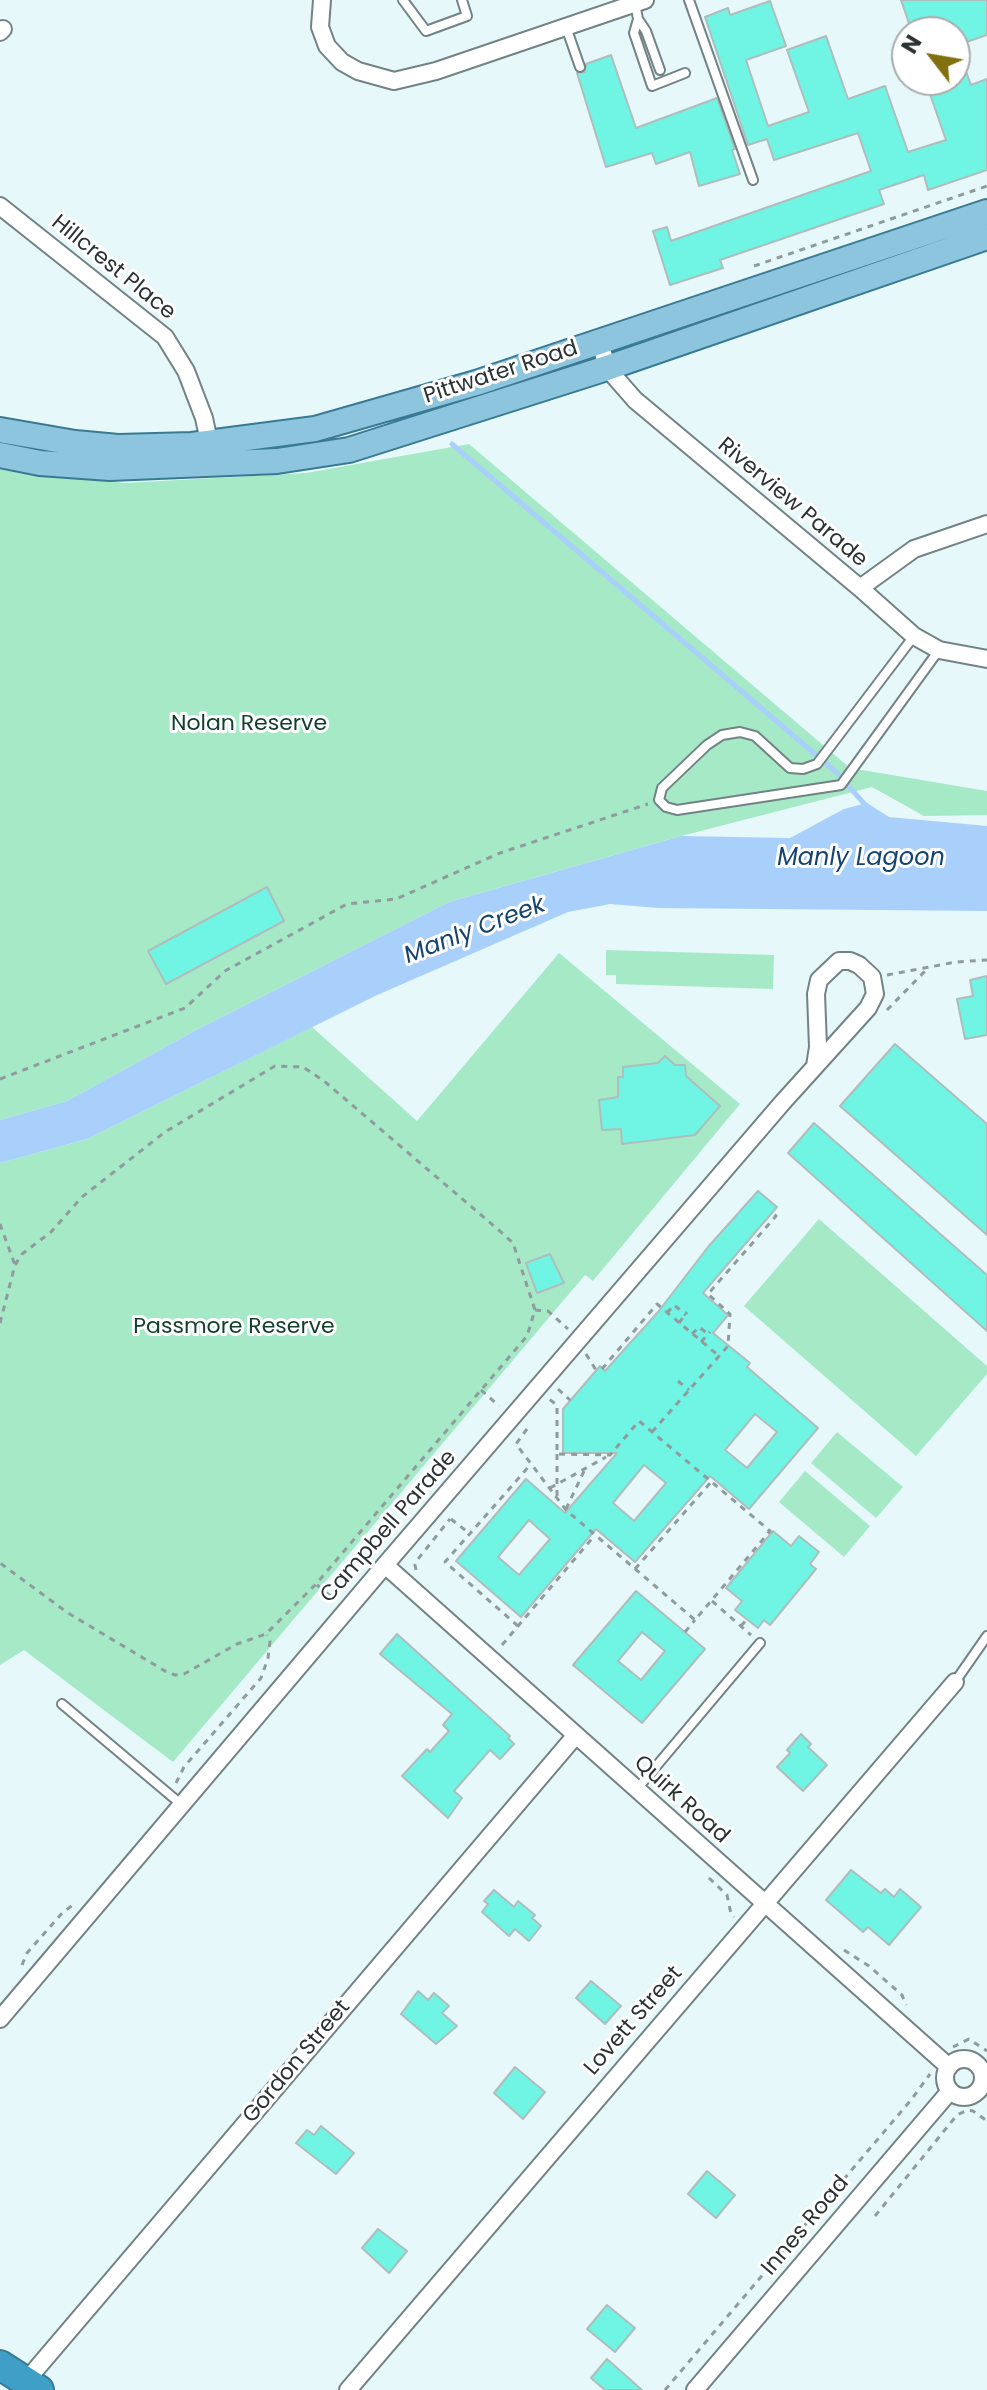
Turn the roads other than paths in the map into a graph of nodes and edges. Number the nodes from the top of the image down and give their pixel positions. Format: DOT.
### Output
graph roads {
  1 [pos="322,0"];
  2 [pos="403,0"];
  3 [pos="462,0"];
  4 [pos="689,0"];
  5 [pos="639,7"];
  6 [pos="566,27"];
  7 [pos="580,67"];
  8 [pos="660,70"];
  9 [pos="685,73"];
  10 [pos="753,180"];
  11 [pos="0,206"];
  12 [pos="987,212"];
  13 [pos="987,237"];
  14 [pos="600,341"];
  15 [pos="607,368"];
  16 [pos="0,430"];
  17 [pos="211,454"];
  18 [pos="0,455"];
  19 [pos="987,524"];
  20 [pos="860,588"];
  21 [pos="914,636"];
  22 [pos="939,650"];
  23 [pos="987,659"];
  24 [pos="815,1066"];
  25 [pos="385,1565"];
  26 [pos="987,1636"];
  27 [pos="760,1643"];
  28 [pos="955,1682"];
  29 [pos="62,1704"];
  30 [pos="576,1735"];
  31 [pos="637,1790"];
  32 [pos="175,1799"];
  33 [pos="763,1904"];
  34 [pos="0,2019"];
  35 [pos="984,2056"];
  36 [pos="936,2066"];
  37 [pos="950,2091"];
  38 [pos="982,2095"];
  39 [pos="0,2365"];
  40 [pos="28,2387"];
  41 [pos="348,2390"];
  42 [pos="695,2390"];
  1 -- 6 [label="street"];
  2 -- 3 [label="lane"];
  4 -- 10 [label="lane"];
  5 -- 6 [label="street"];
  5 -- 8 [label="lane"];
  5 -- 9 [label="lane"];
  6 -- 7 [label="lane"];
  11 -- 17 [label="street, Hillcrest Place"];
  12 -- 14 [label="main road, Pittwater Road"];
  13 -- 15 [label="main road, Pittwater Road"];
  14 -- 15 [label="street, Riverview Parade"];
  14 -- 17 [label="main road, Pittwater Road"];
  15 -- 17 [label="main road, Pittwater Road"];
  15 -- 20 [label="street, Riverview Parade"];
  16 -- 17 [label="main road, Pittwater Road"];
  17 -- 18 [label="main road, Pittwater Road"];
  19 -- 20 [label="street"];
  20 -- 21 [label="street, Riverview Parade"];
  21 -- 22 [label="street, Riverview Parade"];
  21 -- 22 [label="lane"];
  22 -- 23 [label="street, Riverview Parade"];
  24 -- 24 [label="street, Campbell Parade"];
  24 -- 25 [label="street, Campbell Parade"];
  25 -- 30 [label="street, Quirk Road"];
  25 -- 32 [label="street, Campbell Parade"];
  26 -- 28 [label="lane"];
  27 -- 31 [label="lane"];
  28 -- 33 [label="street, Lovett Street"];
  29 -- 32 [label="lane"];
  30 -- 31 [label="street, Quirk Road"];
  30 -- 40 [label="street, Gordon Street"];
  31 -- 33 [label="street, Quirk Road"];
  32 -- 34 [label="street, Campbell Parade"];
  33 -- 36 [label="street, Quirk Road"];
  33 -- 41 [label="street, Lovett Street"];
  35 -- 36 [label="street"];
  35 -- 38 [label="street"];
  36 -- 37 [label="street"];
  37 -- 38 [label="street"];
  37 -- 42 [label="street, Innes Road"];
  39 -- 40 [label="highway"];
}
